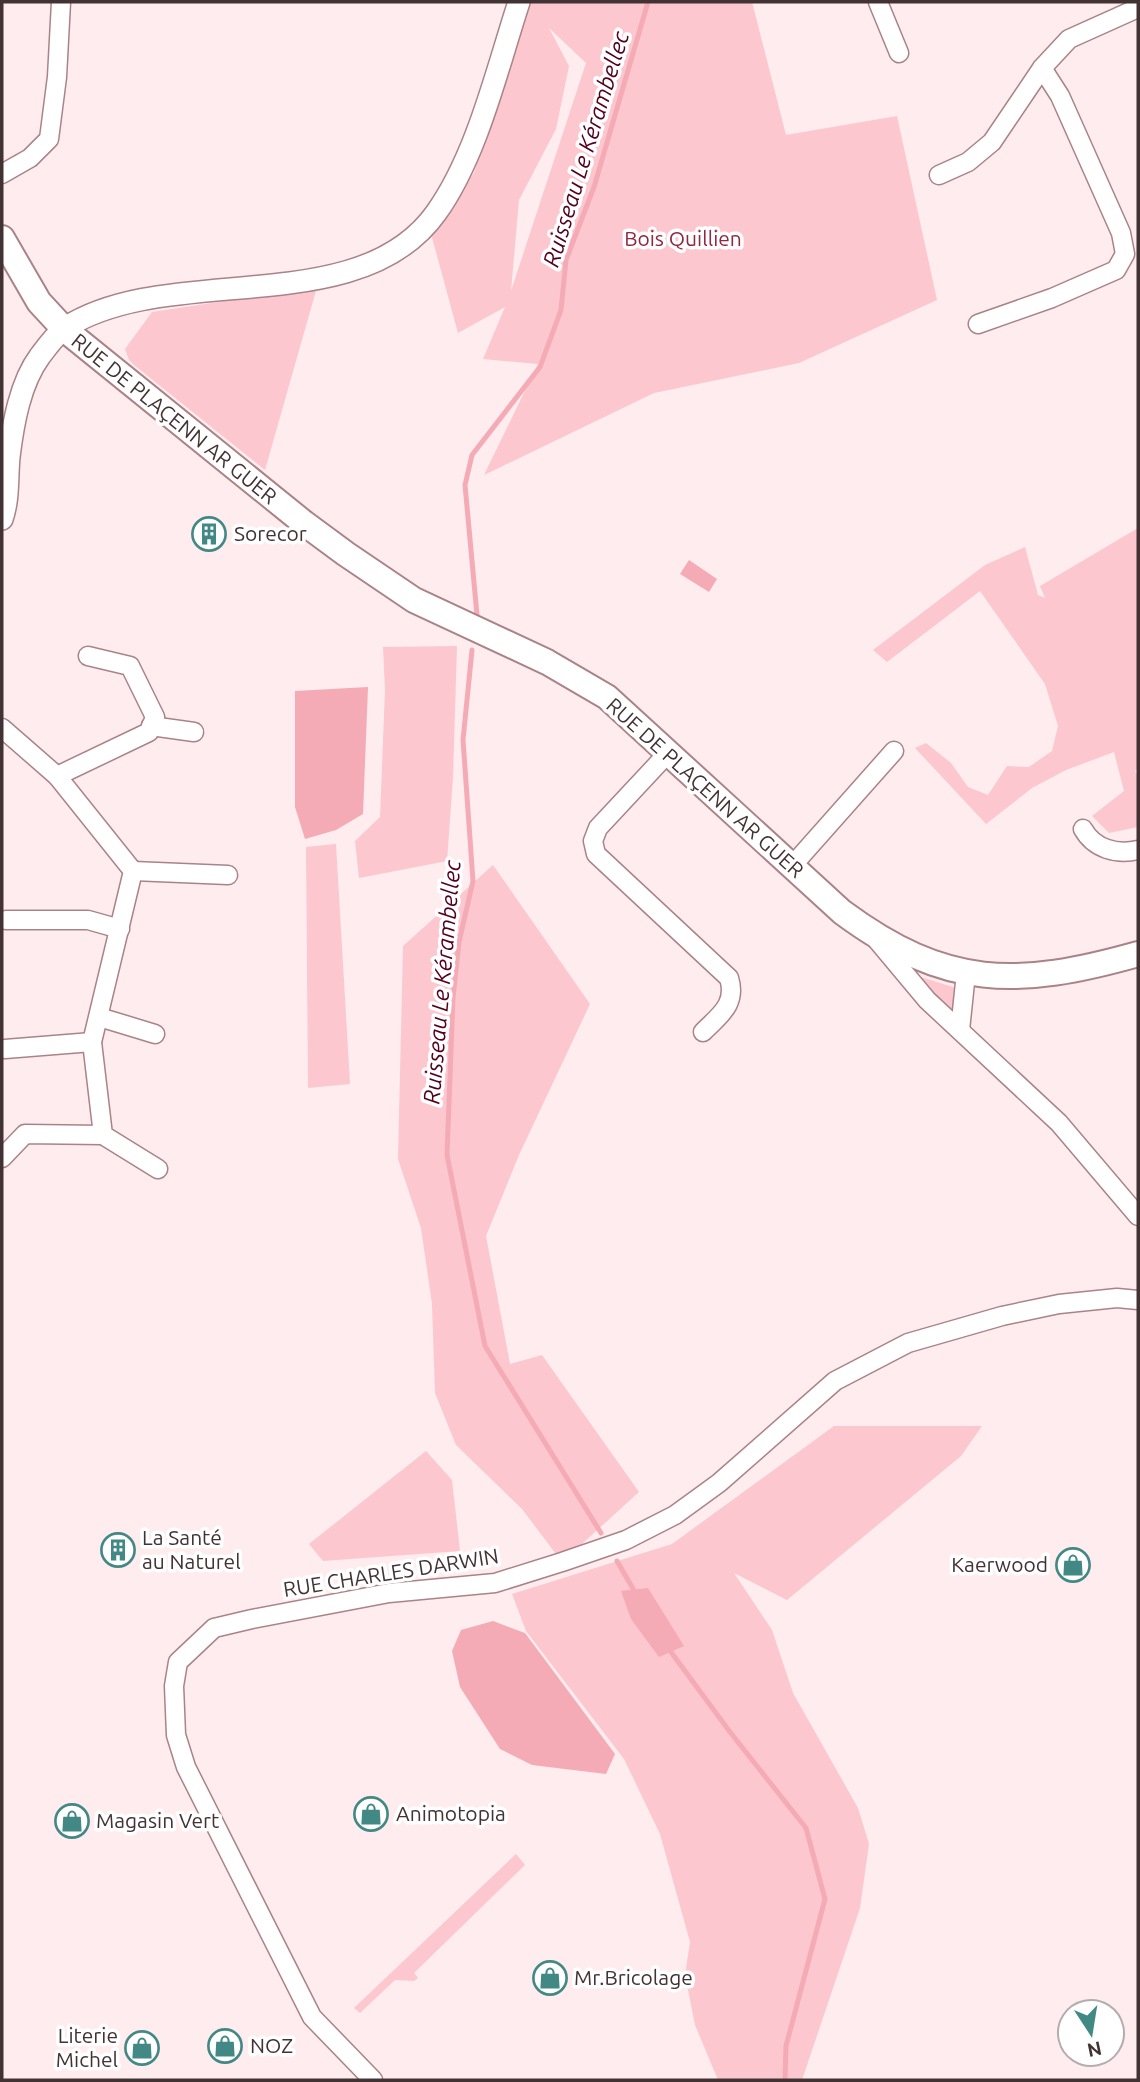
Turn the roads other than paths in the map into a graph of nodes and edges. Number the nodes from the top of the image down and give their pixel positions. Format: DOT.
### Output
graph roads {
  1 [pos="61,2"];
  2 [pos="519,2"];
  3 [pos="878,2"];
  4 [pos="1138,8"];
  5 [pos="899,52"];
  6 [pos="1042,68"];
  7 [pos="2,174"];
  8 [pos="939,175"];
  9 [pos="2,238"];
  10 [pos="978,324"];
  11 [pos="64,329"];
  12 [pos="3,512"];
  13 [pos="88,656"];
  14 [pos="151,726"];
  15 [pos="2,728"];
  16 [pos="194,732"];
  17 [pos="894,751"];
  18 [pos="668,753"];
  19 [pos="57,776"];
  20 [pos="1083,830"];
  21 [pos="1138,850"];
  22 [pos="792,866"];
  23 [pos="133,871"];
  24 [pos="228,875"];
  25 [pos="6,920"];
  26 [pos="120,929"];
  27 [pos="872,934"];
  28 [pos="1138,954"];
  29 [pos="966,972"];
  30 [pos="99,1017"];
  31 [pos="960,1030"];
  32 [pos="703,1032"];
  33 [pos="155,1034"];
  34 [pos="92,1042"];
  35 [pos="5,1049"];
  36 [pos="103,1135"];
  37 [pos="2,1158"];
  38 [pos="158,1169"];
  39 [pos="1138,1216"];
  40 [pos="1138,1300"];
  41 [pos="373,2080"];
  1 -- 7 [label="street"];
  2 -- 11 [label="street"];
  3 -- 5 [label="street"];
  4 -- 6 [label="street"];
  6 -- 8 [label="street"];
  6 -- 10 [label="street"];
  9 -- 11 [label="main road, RUE DE PLAÇENN AR GUER"];
  11 -- 12 [label="street"];
  11 -- 18 [label="main road, RUE DE PLAÇENN AR GUER"];
  13 -- 14 [label="street"];
  14 -- 16 [label="street"];
  14 -- 19 [label="street"];
  15 -- 19 [label="street"];
  17 -- 22 [label="street"];
  18 -- 22 [label="main road, RUE DE PLAÇENN AR GUER"];
  18 -- 32 [label="street"];
  19 -- 23 [label="street"];
  20 -- 21 [label="street"];
  22 -- 27 [label="main road, RUE DE PLAÇENN AR GUER"];
  23 -- 24 [label="street"];
  23 -- 26 [label="street"];
  25 -- 26 [label="street"];
  26 -- 30 [label="street"];
  27 -- 29 [label="main road, RUE DE PLAÇENN AR GUER"];
  27 -- 31 [label="street"];
  28 -- 29 [label="main road, RUE DE PLAÇENN AR GUER"];
  29 -- 31 [label="street"];
  30 -- 33 [label="street"];
  30 -- 34 [label="street"];
  31 -- 39 [label="street"];
  34 -- 35 [label="street"];
  34 -- 36 [label="street"];
  36 -- 37 [label="street"];
  36 -- 38 [label="street"];
  40 -- 41 [label="street, RUE CHARLES DARWIN"];
}
